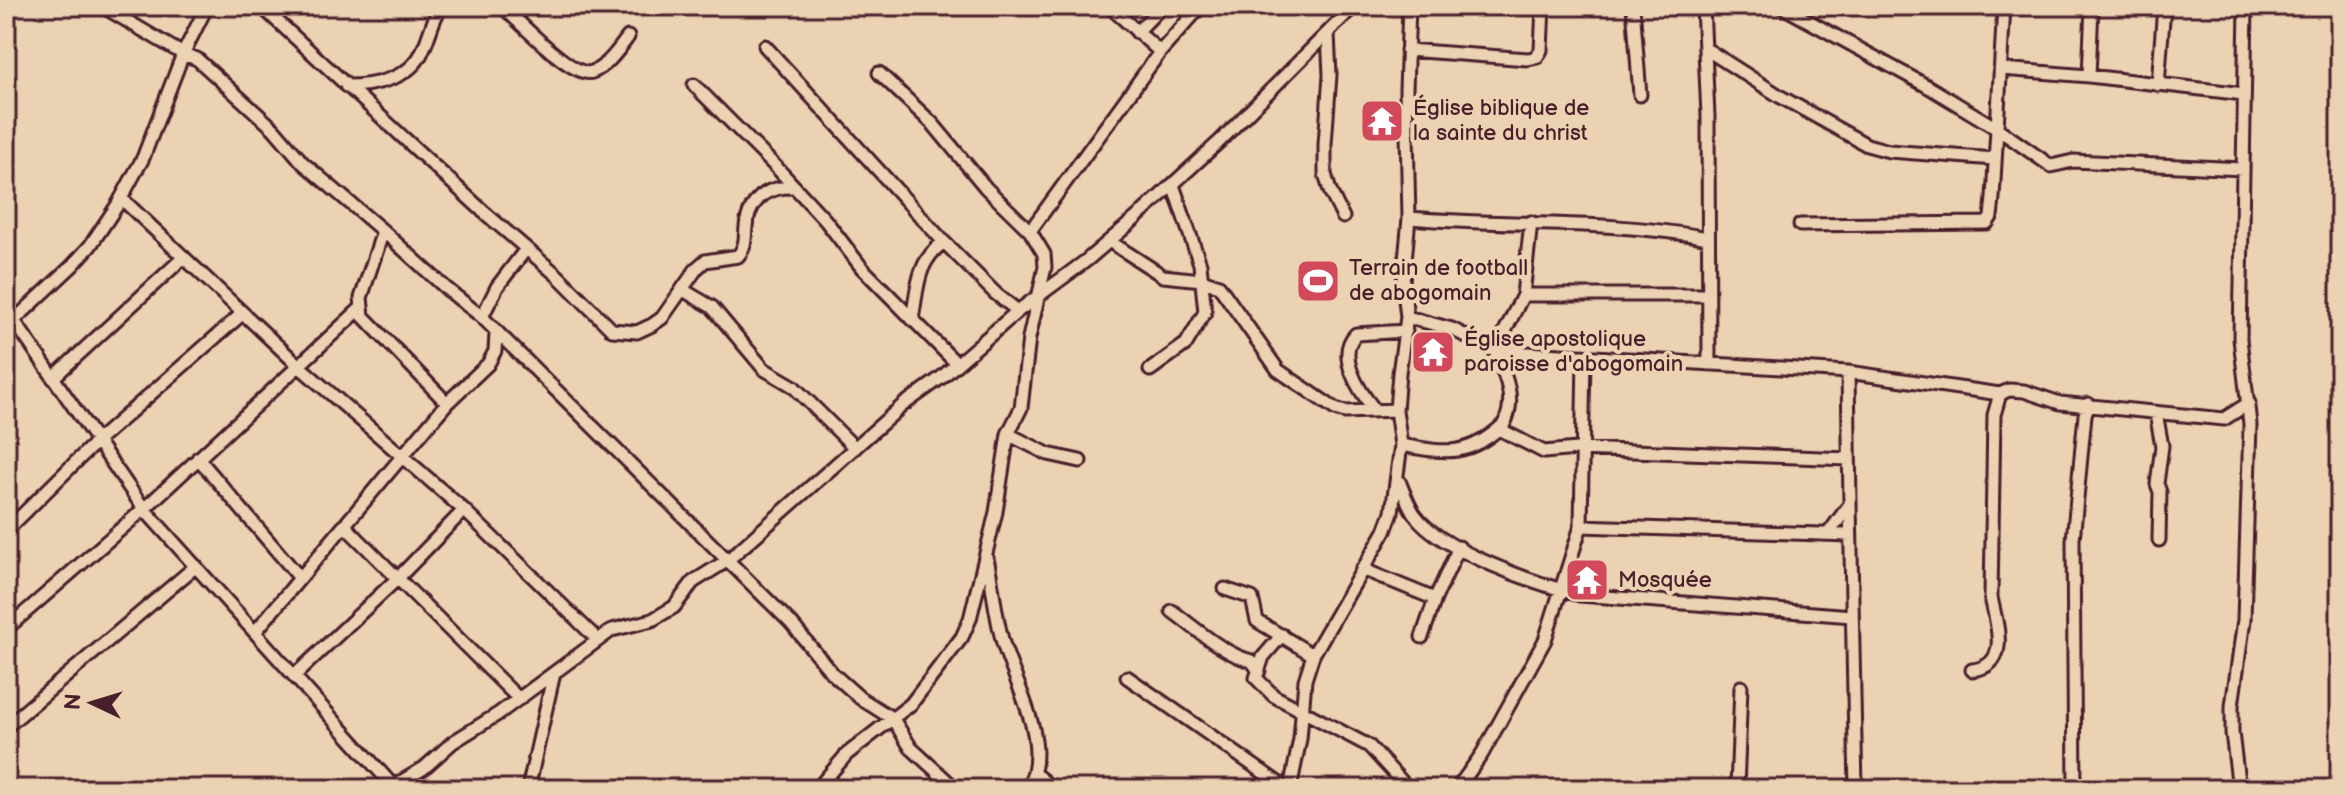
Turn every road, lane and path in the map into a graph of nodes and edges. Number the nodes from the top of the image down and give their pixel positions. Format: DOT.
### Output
graph roads {
  1 [pos="207,6"];
  2 [pos="261,6"];
  3 [pos="441,6"];
  4 [pos="502,6"];
  5 [pos="1109,6"];
  6 [pos="1162,6"];
  7 [pos="1201,6"];
  8 [pos="1354,6"];
  9 [pos="1409,6"];
  10 [pos="1543,6"];
  11 [pos="1633,6"];
  12 [pos="1703,6"];
  13 [pos="1781,6"];
  14 [pos="2004,6"];
  15 [pos="2092,6"];
  16 [pos="2164,6"];
  17 [pos="2246,6"];
  18 [pos="107,8"];
  19 [pos="1137,32"];
  20 [pos="1328,34"];
  21 [pos="628,37"];
  22 [pos="765,46"];
  23 [pos="1706,49"];
  24 [pos="1407,50"];
  25 [pos="1160,52"];
  26 [pos="183,54"];
  27 [pos="2001,69"];
  28 [pos="879,73"];
  29 [pos="2089,76"];
  30 [pos="694,85"];
  31 [pos="2158,85"];
  32 [pos="346,86"];
  33 [pos="368,86"];
  34 [pos="2244,94"];
  35 [pos="1640,95"];
  36 [pos="363,101"];
  37 [pos="1998,129"];
  38 [pos="1995,159"];
  39 [pos="2243,169"];
  40 [pos="1173,185"];
  41 [pos="795,187"];
  42 [pos="121,198"];
  43 [pos="1343,217"];
  44 [pos="1409,218"];
  45 [pos="1531,222"];
  46 [pos="1800,225"];
  47 [pos="383,231"];
  48 [pos="1030,231"];
  49 [pos="1708,238"];
  50 [pos="1109,241"];
  51 [pos="944,242"];
  52 [pos="526,249"];
  53 [pos="184,257"];
  54 [pos="1202,280"];
  55 [pos="683,290"];
  56 [pos="1523,295"];
  57 [pos="1709,295"];
  58 [pos="1039,297"];
  59 [pos="361,308"];
  60 [pos="1018,311"];
  61 [pos="243,313"];
  62 [pos="482,317"];
  63 [pos="1407,317"];
  64 [pos="912,319"];
  65 [pos="9,321"];
  66 [pos="1406,331"];
  67 [pos="496,333"];
  68 [pos="1495,351"];
  69 [pos="1584,356"];
  70 [pos="957,364"];
  71 [pos="1709,364"];
  72 [pos="299,366"];
  73 [pos="1150,370"];
  74 [pos="1848,372"];
  75 [pos="53,378"];
  76 [pos="2000,394"];
  77 [pos="447,403"];
  78 [pos="2249,403"];
  79 [pos="2088,404"];
  80 [pos="1374,409"];
  81 [pos="1396,410"];
  82 [pos="2156,413"];
  83 [pos="2178,416"];
  84 [pos="1499,429"];
  85 [pos="2162,433"];
  86 [pos="1008,434"];
  87 [pos="97,441"];
  88 [pos="1401,445"];
  89 [pos="855,448"];
  90 [pos="1581,449"];
  91 [pos="401,457"];
  92 [pos="198,458"];
  93 [pos="1849,459"];
  94 [pos="1080,461"];
  95 [pos="1398,478"];
  96 [pos="1850,504"];
  97 [pos="144,509"];
  98 [pos="464,510"];
  99 [pos="1392,512"];
  100 [pos="1416,516"];
  101 [pos="344,525"];
  102 [pos="1581,526"];
  103 [pos="6,531"];
  104 [pos="1828,534"];
  105 [pos="1850,535"];
  106 [pos="2159,540"];
  107 [pos="1459,547"];
  108 [pos="986,553"];
  109 [pos="728,560"];
  110 [pos="196,566"];
  111 [pos="1362,569"];
  112 [pos="399,577"];
  113 [pos="300,578"];
  114 [pos="1225,589"];
  115 [pos="1562,590"];
  116 [pos="1435,599"];
  117 [pos="1172,611"];
  118 [pos="1852,616"];
  119 [pos="6,629"];
  120 [pos="255,632"];
  121 [pos="1282,635"];
  122 [pos="1422,637"];
  123 [pos="598,640"];
  124 [pos="1313,655"];
  125 [pos="1972,670"];
  126 [pos="1259,671"];
  127 [pos="554,672"];
  128 [pos="294,676"];
  129 [pos="1127,677"];
  130 [pos="1741,687"];
  131 [pos="519,699"];
  132 [pos="1302,711"];
  133 [pos="896,724"];
  134 [pos="6,727"];
  135 [pos="1035,774"];
  136 [pos="6,782"];
  137 [pos="391,788"];
  138 [pos="10,789"];
  139 [pos="528,789"];
  140 [pos="819,789"];
  141 [pos="956,789"];
  142 [pos="1027,789"];
  143 [pos="1053,789"];
  144 [pos="1288,789"];
  145 [pos="1413,789"];
  146 [pos="1457,789"];
  147 [pos="1737,789"];
  148 [pos="1856,789"];
  149 [pos="2075,789"];
  150 [pos="2239,789"];
  1 -- 26 [label="street"];
  2 -- 32 [label="street"];
  3 -- 33 [label="street"];
  4 -- 21 [label="street"];
  5 -- 19 [label="street"];
  6 -- 19 [label="street"];
  7 -- 25 [label="street"];
  8 -- 20 [label="street"];
  9 -- 24 [label="street"];
  10 -- 24 [label="street"];
  11 -- 35 [label="street"];
  12 -- 23 [label="street"];
  13 -- 37 [label="street"];
  14 -- 27 [label="street"];
  15 -- 29 [label="street"];
  16 -- 31 [label="street"];
  17 -- 34 [label="street"];
  18 -- 26 [label="street"];
  19 -- 25 [label="street"];
  20 -- 40 [label="street"];
  20 -- 43 [label="street"];
  22 -- 51 [label="street"];
  23 -- 38 [label="street"];
  23 -- 49 [label="street"];
  24 -- 44 [label="street"];
  25 -- 48 [label="street"];
  26 -- 42 [label="street"];
  26 -- 47 [label="street"];
  27 -- 29 [label="street"];
  27 -- 37 [label="street"];
  28 -- 48 [label="street"];
  29 -- 31 [label="street"];
  30 -- 41 [label="street"];
  31 -- 34 [label="street"];
  32 -- 33 [label="street"];
  32 -- 36 [label="street"];
  33 -- 36 [label="street"];
  34 -- 39 [label="street"];
  36 -- 52 [label="street"];
  37 -- 38 [label="street"];
  37 -- 39 [label="street"];
  38 -- 46 [label="street"];
  39 -- 78 [label="street"];
  40 -- 50 [label="street"];
  40 -- 54 [label="street"];
  41 -- 55 [label="street"];
  41 -- 64 [label="street"];
  42 -- 53 [label="street"];
  42 -- 65 [label="street"];
  44 -- 45 [label="street"];
  44 -- 63 [label="street"];
  45 -- 49 [label="street"];
  45 -- 56 [label="street"];
  47 -- 59 [label="street"];
  47 -- 62 [label="street"];
  48 -- 58 [label="street"];
  49 -- 57 [label="street"];
  50 -- 54 [label="street"];
  50 -- 58 [label="street"];
  51 -- 60 [label="street"];
  51 -- 64 [label="street"];
  52 -- 55 [label="street"];
  52 -- 62 [label="street"];
  53 -- 61 [label="street"];
  53 -- 75 [label="street"];
  54 -- 73 [label="street"];
  54 -- 80 [label="street"];
  55 -- 89 [label="street"];
  56 -- 57 [label="street"];
  56 -- 68 [label="street"];
  57 -- 71 [label="street"];
  58 -- 60 [label="street"];
  58 -- 86 [label="street"];
  59 -- 72 [label="street"];
  59 -- 77 [label="street"];
  60 -- 70 [label="street"];
  61 -- 72 [label="street"];
  61 -- 87 [label="street"];
  62 -- 67 [label="street"];
  63 -- 66 [label="street"];
  63 -- 68 [label="street"];
  64 -- 70 [label="street"];
  65 -- 75 [label="street"];
  66 -- 80 [label="street"];
  66 -- 81 [label="street"];
  67 -- 77 [label="street"];
  67 -- 109 [label="street"];
  68 -- 69 [label="street"];
  68 -- 84 [label="street"];
  69 -- 71 [label="street"];
  69 -- 90 [label="street"];
  70 -- 89 [label="street"];
  71 -- 74 [label="street"];
  72 -- 91 [label="street"];
  72 -- 92 [label="street"];
  74 -- 76 [label="street"];
  74 -- 93 [label="street"];
  75 -- 87 [label="street"];
  76 -- 79 [label="street"];
  76 -- 125 [label="street"];
  77 -- 91 [label="street"];
  78 -- 83 [label="street"];
  78 -- 150 [label="street"];
  79 -- 82 [label="street"];
  79 -- 149 [label="street"];
  80 -- 81 [label="street"];
  81 -- 88 [label="street"];
  82 -- 83 [label="street"];
  82 -- 85 [label="street"];
  83 -- 85 [label="street"];
  84 -- 88 [label="street"];
  84 -- 90 [label="street"];
  85 -- 106 [label="street"];
  86 -- 94 [label="street"];
  86 -- 108 [label="street"];
  87 -- 97 [label="street"];
  87 -- 103 [label="street"];
  88 -- 95 [label="street"];
  89 -- 109 [label="street"];
  90 -- 93 [label="street"];
  90 -- 102 [label="street"];
  91 -- 98 [label="street"];
  91 -- 101 [label="street"];
  92 -- 97 [label="street"];
  92 -- 113 [label="street"];
  93 -- 96 [label="street"];
  95 -- 99 [label="street"];
  95 -- 100 [label="street"];
  96 -- 104 [label="street"];
  96 -- 105 [label="street"];
  97 -- 110 [label="street"];
  97 -- 119 [label="street"];
  98 -- 112 [label="street"];
  98 -- 123 [label="street"];
  99 -- 100 [label="street"];
  99 -- 111 [label="street"];
  100 -- 107 [label="street"];
  101 -- 112 [label="street"];
  101 -- 113 [label="street"];
  102 -- 104 [label="street"];
  102 -- 115 [label="street"];
  104 -- 105 [label="street"];
  105 -- 118 [label="street"];
  107 -- 115 [label="street"];
  107 -- 116 [label="street"];
  108 -- 133 [label="street"];
  108 -- 135 [label="street"];
  109 -- 123 [label="street"];
  109 -- 133 [label="street"];
  110 -- 120 [label="street"];
  110 -- 134 [label="street"];
  111 -- 116 [label="street"];
  111 -- 124 [label="street"];
  112 -- 128 [label="street"];
  112 -- 131 [label="street"];
  113 -- 120 [label="street"];
  114 -- 121 [label="street"];
  115 -- 118 [label="street"];
  115 -- 146 [label="street"];
  116 -- 122 [label="street"];
  117 -- 126 [label="street"];
  118 -- 148 [label="street"];
  120 -- 128 [label="street"];
  121 -- 124 [label="street"];
  121 -- 126 [label="street"];
  123 -- 127 [label="street"];
  124 -- 132 [label="street"];
  126 -- 132 [label="street"];
  127 -- 131 [label="street"];
  127 -- 139 [label="street"];
  128 -- 137 [label="street"];
  129 -- 144 [label="street"];
  130 -- 147 [label="street"];
  131 -- 137 [label="street"];
  132 -- 144 [label="street"];
  132 -- 145 [label="street"];
  133 -- 140 [label="street"];
  133 -- 141 [label="street"];
  135 -- 142 [label="street"];
  135 -- 143 [label="street"];
  136 -- 138 [label="street"];
}
